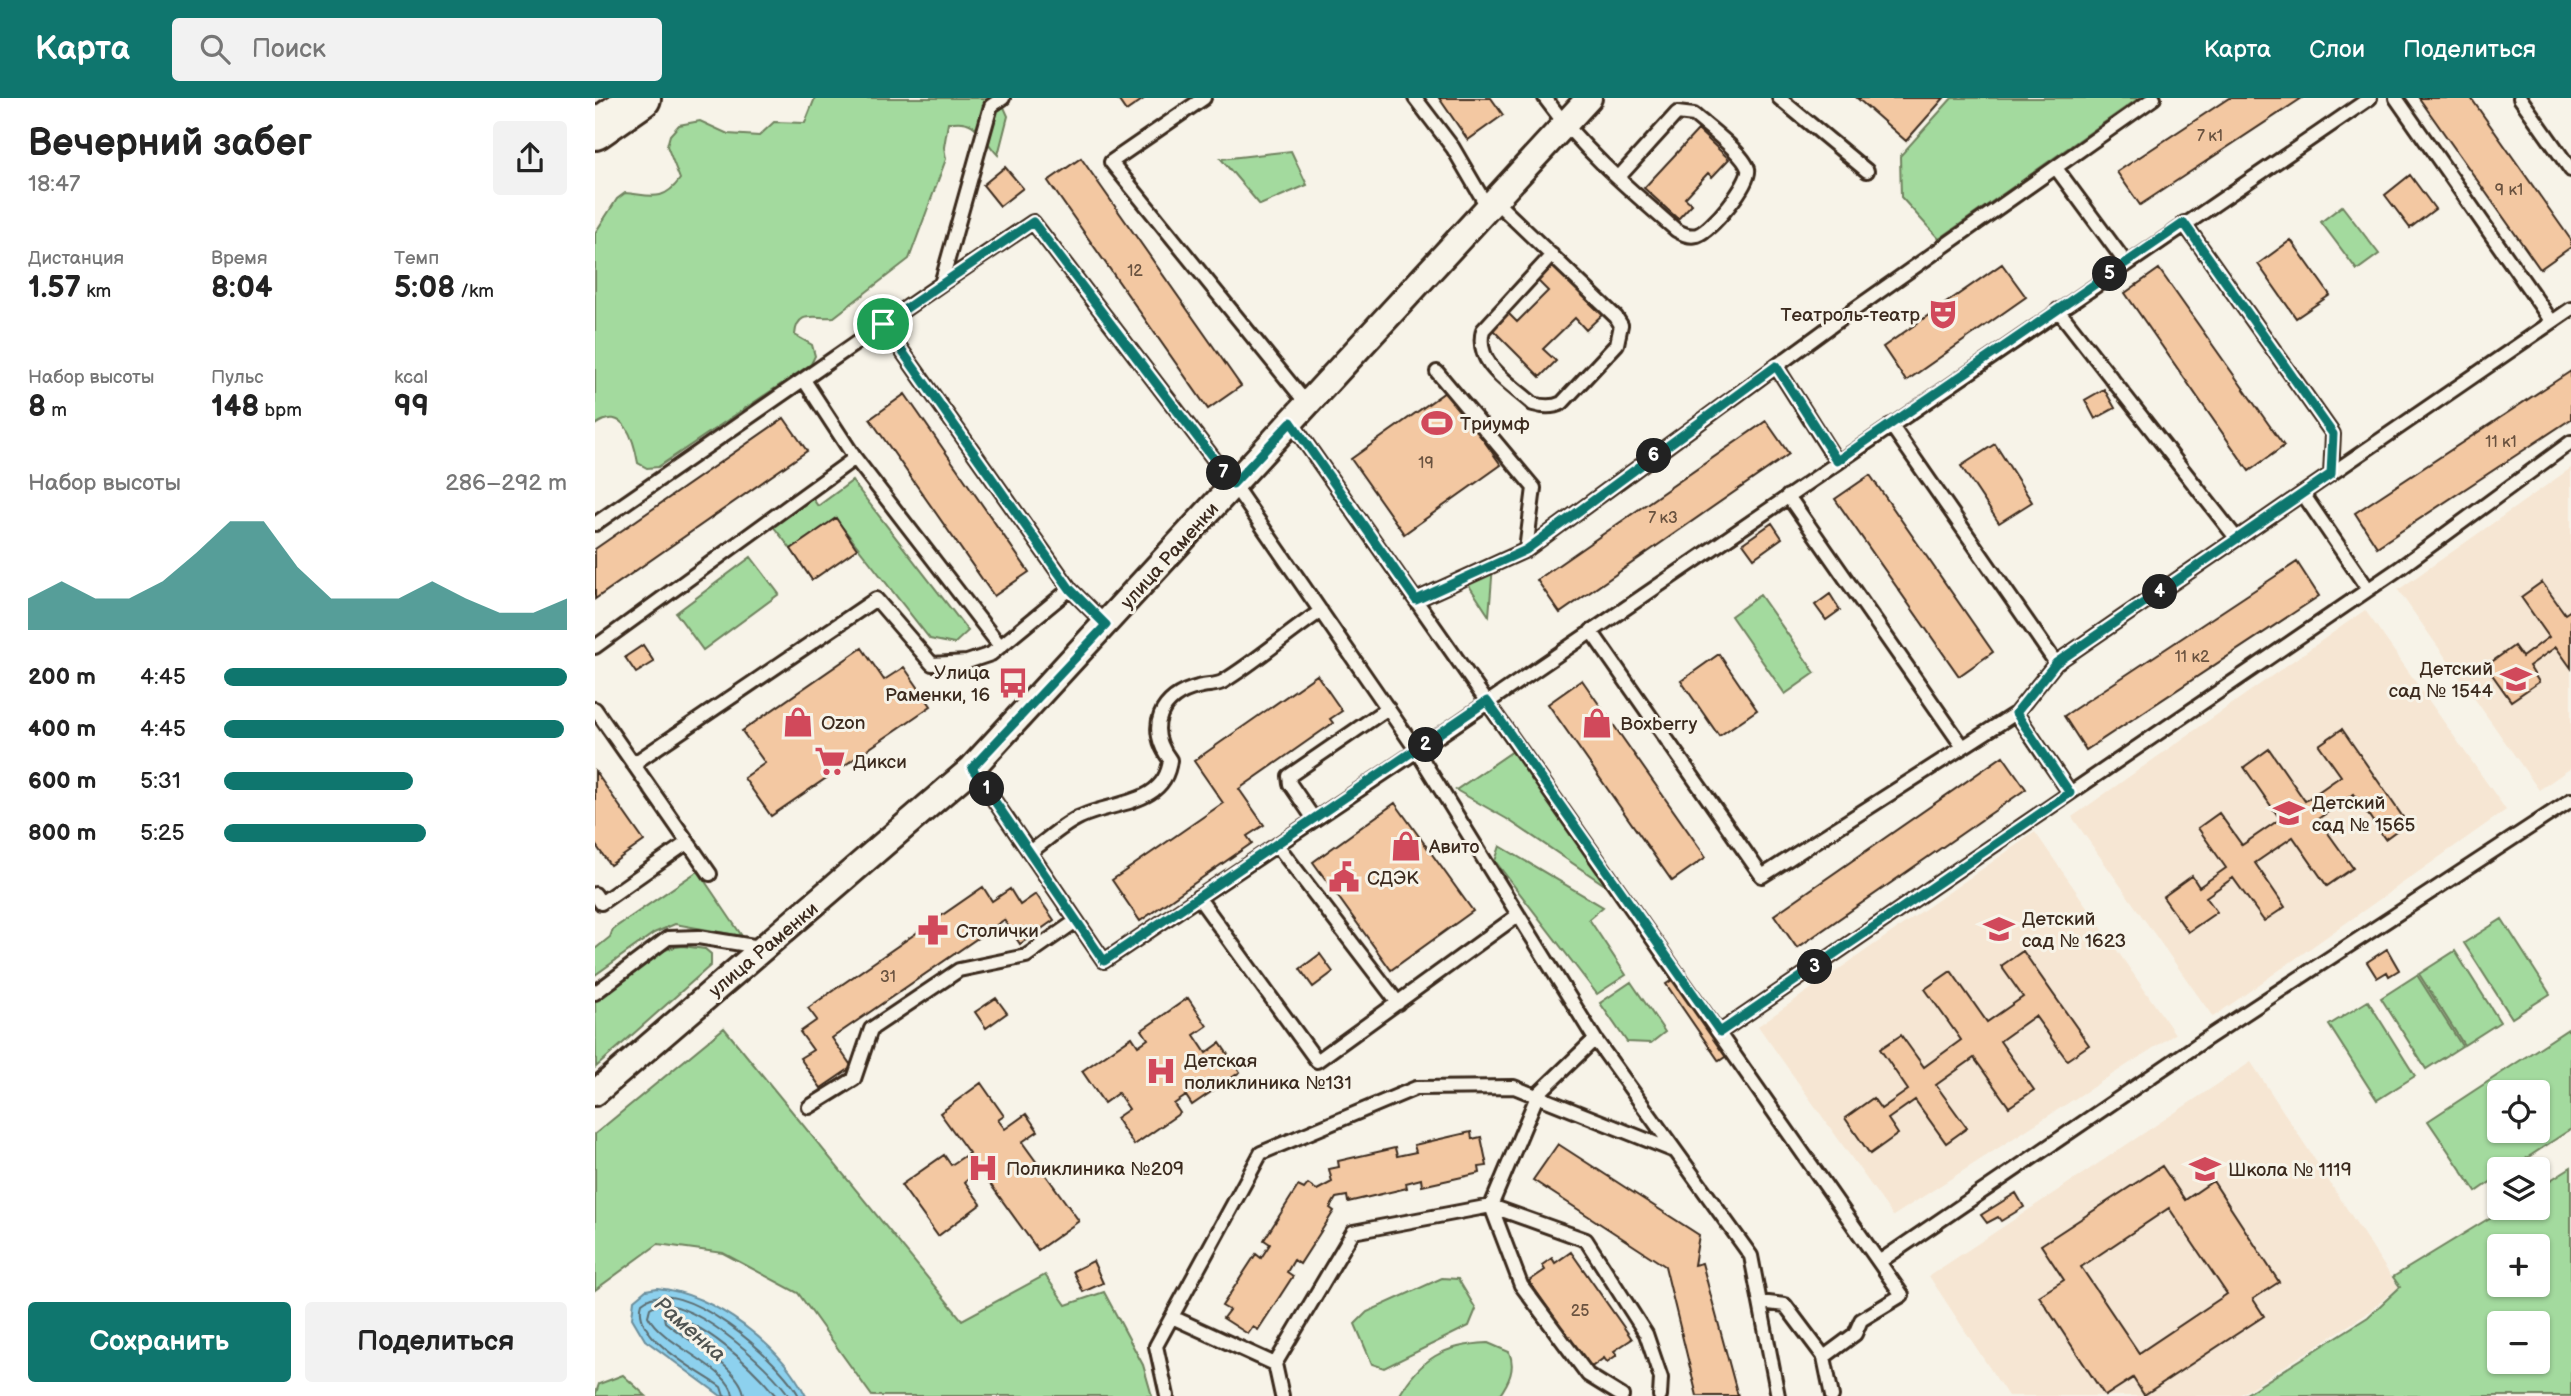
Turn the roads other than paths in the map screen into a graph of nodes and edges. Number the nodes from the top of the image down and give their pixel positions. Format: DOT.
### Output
graph roads {
  1 [pos="641,98"];
  2 [pos="1003,98"];
  3 [pos="1204,98"];
  4 [pos="1415,98"];
  5 [pos="1545,98"];
  6 [pos="1589,98"];
  7 [pos="1780,98"];
  8 [pos="2154,98"];
  9 [pos="2370,98"];
  10 [pos="2396,98"];
  11 [pos="2520,98"];
  12 [pos="1564,125"];
  13 [pos="595,130"];
  14 [pos="2056,169"];
  15 [pos="2571,170"];
  16 [pos="1867,171"];
  17 [pos="1618,178"];
  18 [pos="1492,204"];
  19 [pos="2184,223"];
  20 [pos="1552,255"];
  21 [pos="2126,263"];
  22 [pos="941,284"];
  23 [pos="2571,309"];
  24 [pos="2058,310"];
  25 [pos="2552,322"];
  26 [pos="883,324"];
  27 [pos="1776,366"];
  28 [pos="1437,372"];
  29 [pos="804,380"];
  30 [pos="1299,413"];
  31 [pos="1891,425"];
  32 [pos="2571,442"];
  33 [pos="855,458"];
  34 [pos="1837,461"];
  35 [pos="2331,474"];
  36 [pos="1233,484"];
  37 [pos="2303,494"];
  38 [pos="1787,496"];
  39 [pos="595,524"];
  40 [pos="2237,539"];
  41 [pos="1526,550"];
  42 [pos="1070,589"];
  43 [pos="2368,589"];
  44 [pos="1416,600"];
  45 [pos="1321,611"];
  46 [pos="1106,625"];
  47 [pos="1591,631"];
  48 [pos="1000,646"];
  49 [pos="595,647"];
  50 [pos="2056,663"];
  51 [pos="1487,701"];
  52 [pos="1388,708"];
  53 [pos="595,709"];
  54 [pos="2016,713"];
  55 [pos="1963,747"];
  56 [pos="1417,751"];
  57 [pos="633,764"];
  58 [pos="972,768"];
  59 [pos="2070,793"];
  60 [pos="2571,800"];
  61 [pos="1314,819"];
  62 [pos="688,842"];
  63 [pos="1277,845"];
  64 [pos="1030,852"];
  65 [pos="711,874"];
  66 [pos="595,894"];
  67 [pos="1198,897"];
  68 [pos="1518,915"];
  69 [pos="1076,921"];
  70 [pos="764,947"];
  71 [pos="595,993"];
  72 [pos="1398,1003"];
  73 [pos="1720,1032"];
  74 [pos="1595,1039"];
  75 [pos="595,1093"];
  76 [pos="1538,1094"];
  77 [pos="809,1107"];
  78 [pos="1672,1150"];
  79 [pos="1491,1206"];
  80 [pos="1879,1262"];
  81 [pos="1760,1303"];
  82 [pos="1172,1317"];
  83 [pos="1824,1357"];
  84 [pos="1275,1364"];
  85 [pos="1834,1395"];
  86 [pos="1167,1396"];
  87 [pos="1282,1396"];
  88 [pos="1622,1396"];
  89 [pos="1660,1396"];
  90 [pos="1778,1396"];
  1 -- 13 [label="main road"];
  2 -- 22 [label="lane"];
  3 -- 30 [label="lane"];
  4 -- 18 [label="lane"];
  5 -- 12 [label="lane"];
  6 -- 12 [label="street, улица Раменки"];
  7 -- 16 [label="lane"];
  8 -- 14 [label="lane"];
  9 -- 19 [label="lane"];
  10 -- 25 [label="lane"];
  11 -- 15 [label="lane"];
  12 -- 17 [label="lane"];
  12 -- 18 [label="street, улица Раменки"];
  14 -- 21 [label="lane"];
  14 -- 27 [label="lane"];
  17 -- 17 [label="lane"];
  18 -- 20 [label="lane"];
  18 -- 30 [label="street, улица Раменки"];
  19 -- 21 [label="lane"];
  19 -- 35 [label="lane"];
  20 -- 20 [label="lane"];
  21 -- 24 [label="lane"];
  22 -- 26 [label="lane"];
  22 -- 36 [label="lane"];
  23 -- 25 [label="lane"];
  24 -- 31 [label="lane"];
  24 -- 40 [label="lane"];
  25 -- 35 [label="lane"];
  26 -- 29 [label="lane"];
  26 -- 42 [label="lane"];
  27 -- 34 [label="lane"];
  27 -- 41 [label="lane"];
  28 -- 41 [label="lane"];
  29 -- 33 [label="lane"];
  29 -- 39 [label="lane"];
  30 -- 36 [label="street, улица Раменки"];
  30 -- 44 [label="lane"];
  31 -- 34 [label="lane"];
  31 -- 50 [label="lane"];
  32 -- 43 [label="lane"];
  33 -- 48 [label="lane"];
  33 -- 49 [label="lane"];
  34 -- 38 [label="lane"];
  35 -- 37 [label="lane"];
  36 -- 45 [label="lane"];
  36 -- 46 [label="street, улица Раменки"];
  37 -- 40 [label="lane"];
  37 -- 43 [label="lane"];
  38 -- 47 [label="lane"];
  38 -- 55 [label="lane"];
  40 -- 50 [label="lane"];
  41 -- 44 [label="lane"];
  42 -- 46 [label="lane"];
  42 -- 48 [label="lane"];
  43 -- 59 [label="lane"];
  44 -- 51 [label="lane"];
  45 -- 52 [label="lane"];
  45 -- 64 [label="lane"];
  46 -- 58 [label="street, улица Раменки"];
  47 -- 51 [label="lane"];
  47 -- 55 [label="lane"];
  48 -- 57 [label="lane"];
  50 -- 54 [label="lane"];
  51 -- 56 [label="lane"];
  51 -- 73 [label="lane"];
  52 -- 56 [label="lane"];
  52 -- 61 [label="lane"];
  53 -- 57 [label="lane"];
  54 -- 55 [label="lane"];
  54 -- 59 [label="lane"];
  56 -- 61 [label="lane"];
  56 -- 68 [label="lane"];
  57 -- 62 [label="lane"];
  58 -- 64 [label="lane"];
  58 -- 70 [label="street, улица Раменки"];
  59 -- 73 [label="lane"];
  60 -- 80 [label="lane"];
  61 -- 63 [label="lane"];
  62 -- 65 [label="lane"];
  62 -- 66 [label="lane"];
  63 -- 67 [label="lane"];
  63 -- 72 [label="lane"];
  64 -- 69 [label="lane"];
  67 -- 69 [label="lane"];
  67 -- 72 [label="lane"];
  68 -- 72 [label="lane"];
  68 -- 74 [label="lane"];
  69 -- 77 [label="lane"];
  70 -- 71 [label="lane"];
  70 -- 75 [label="street, улица Раменки"];
  73 -- 80 [label="lane"];
  74 -- 76 [label="lane"];
  74 -- 78 [label="lane"];
  76 -- 78 [label="lane"];
  76 -- 79 [label="lane"];
  76 -- 82 [label="lane"];
  78 -- 81 [label="lane"];
  79 -- 84 [label="lane"];
  79 -- 88 [label="lane"];
  79 -- 89 [label="lane"];
  80 -- 83 [label="lane"];
  81 -- 83 [label="lane"];
  81 -- 90 [label="lane"];
  82 -- 84 [label="lane"];
  82 -- 86 [label="lane"];
  83 -- 85 [label="lane"];
  84 -- 87 [label="lane"];
}
